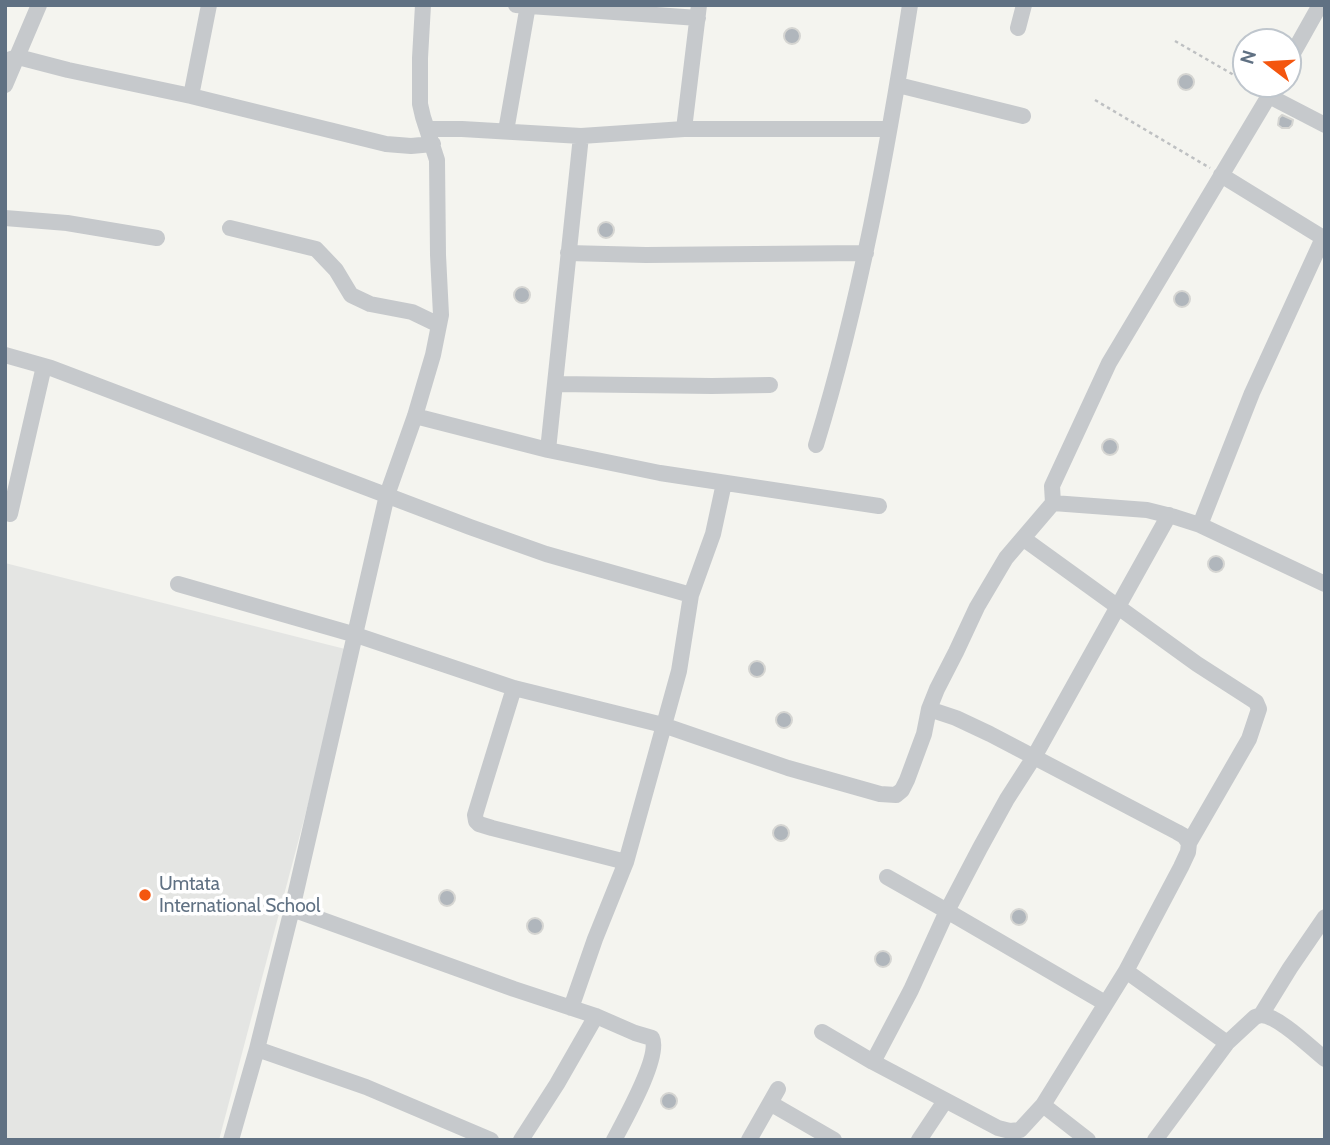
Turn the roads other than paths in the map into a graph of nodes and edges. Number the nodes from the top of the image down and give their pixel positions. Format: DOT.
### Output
graph roads {
  1 [pos="39,5"];
  2 [pos="209,5"];
  3 [pos="423,5"];
  4 [pos="911,5"];
  5 [pos="1024,5"];
  6 [pos="1320,5"];
  7 [pos="524,6"];
  8 [pos="699,12"];
  9 [pos="1018,28"];
  10 [pos="1302,37"];
  11 [pos="12,59"];
  12 [pos="5,85"];
  13 [pos="898,85"];
  14 [pos="191,96"];
  15 [pos="1267,98"];
  16 [pos="1284,98"];
  17 [pos="1023,116"];
  18 [pos="1325,125"];
  19 [pos="684,129"];
  20 [pos="889,130"];
  21 [pos="506,131"];
  22 [pos="430,136"];
  23 [pos="581,136"];
  24 [pos="1221,174"];
  25 [pos="5,218"];
  26 [pos="230,228"];
  27 [pos="158,238"];
  28 [pos="1324,238"];
  29 [pos="568,253"];
  30 [pos="866,253"];
  31 [pos="439,325"];
  32 [pos="5,355"];
  33 [pos="44,366"];
  34 [pos="556,384"];
  35 [pos="770,385"];
  36 [pos="415,416"];
  37 [pos="816,445"];
  38 [pos="548,450"];
  39 [pos="724,483"];
  40 [pos="387,495"];
  41 [pos="1054,503"];
  42 [pos="879,506"];
  43 [pos="10,514"];
  44 [pos="1169,515"];
  45 [pos="1200,525"];
  46 [pos="1024,539"];
  47 [pos="178,584"];
  48 [pos="1325,584"];
  49 [pos="691,595"];
  50 [pos="1119,607"];
  51 [pos="356,635"];
  52 [pos="514,688"];
  53 [pos="929,709"];
  54 [pos="663,725"];
  55 [pos="1034,757"];
  56 [pos="1189,843"];
  57 [pos="626,862"];
  58 [pos="887,877"];
  59 [pos="292,909"];
  60 [pos="947,911"];
  61 [pos="1325,918"];
  62 [pos="1126,971"];
  63 [pos="1105,1003"];
  64 [pos="571,1008"];
  65 [pos="1261,1015"];
  66 [pos="596,1016"];
  67 [pos="822,1032"];
  68 [pos="1227,1043"];
  69 [pos="257,1049"];
  70 [pos="1325,1059"];
  71 [pos="873,1062"];
  72 [pos="945,1101"];
  73 [pos="1043,1105"];
  74 [pos="231,1140"];
  75 [pos="491,1140"];
  76 [pos="521,1140"];
  77 [pos="614,1140"];
  78 [pos="749,1140"];
  79 [pos="834,1140"];
  80 [pos="919,1140"];
  81 [pos="1088,1140"];
  82 [pos="1155,1140"];
  1 -- 11 [label="street"];
  2 -- 14 [label="street"];
  3 -- 22 [label="street"];
  4 -- 13 [label="street"];
  5 -- 9 [label="street"];
  6 -- 10 [label="street"];
  7 -- 8 [label="street"];
  7 -- 21 [label="street"];
  8 -- 19 [label="street"];
  11 -- 12 [label="street"];
  11 -- 14 [label="street"];
  13 -- 17 [label="street"];
  13 -- 20 [label="street"];
  14 -- 22 [label="street"];
  15 -- 24 [label="street"];
  16 -- 18 [label="street"];
  19 -- 20 [label="street"];
  19 -- 23 [label="street"];
  20 -- 30 [label="street"];
  21 -- 22 [label="street"];
  21 -- 23 [label="street"];
  22 -- 31 [label="street"];
  23 -- 29 [label="street"];
  24 -- 28 [label="street"];
  24 -- 41 [label="street"];
  25 -- 27 [label="street"];
  26 -- 31 [label="street"];
  28 -- 45 [label="street"];
  29 -- 30 [label="street"];
  29 -- 34 [label="street"];
  30 -- 37 [label="street"];
  31 -- 36 [label="street"];
  32 -- 33 [label="street"];
  33 -- 40 [label="street"];
  33 -- 43 [label="street"];
  34 -- 35 [label="street"];
  34 -- 38 [label="street"];
  36 -- 38 [label="street"];
  36 -- 40 [label="street"];
  38 -- 39 [label="street"];
  39 -- 42 [label="street"];
  39 -- 49 [label="street"];
  40 -- 49 [label="street"];
  40 -- 51 [label="street"];
  41 -- 44 [label="street"];
  41 -- 46 [label="street"];
  44 -- 45 [label="street"];
  44 -- 50 [label="street"];
  45 -- 48 [label="street"];
  46 -- 50 [label="street"];
  46 -- 53 [label="street"];
  47 -- 51 [label="street"];
  49 -- 54 [label="street"];
  50 -- 55 [label="street"];
  50 -- 56 [label="street"];
  51 -- 52 [label="street"];
  51 -- 59 [label="street"];
  52 -- 54 [label="street"];
  52 -- 57 [label="street"];
  53 -- 54 [label="street"];
  53 -- 55 [label="street"];
  54 -- 57 [label="street"];
  55 -- 56 [label="street"];
  55 -- 60 [label="street"];
  56 -- 62 [label="street"];
  57 -- 64 [label="street"];
  58 -- 60 [label="street"];
  59 -- 64 [label="street"];
  59 -- 69 [label="street"];
  60 -- 63 [label="street"];
  60 -- 71 [label="street"];
  61 -- 65 [label="street"];
  62 -- 63 [label="street"];
  62 -- 68 [label="street"];
  63 -- 73 [label="street"];
  64 -- 66 [label="street"];
  65 -- 68 [label="street"];
  65 -- 70 [label="street"];
  66 -- 76 [label="street"];
  66 -- 77 [label="street"];
  67 -- 71 [label="street"];
  68 -- 82 [label="street"];
  69 -- 74 [label="street"];
  69 -- 75 [label="street"];
  71 -- 72 [label="street"];
  72 -- 73 [label="street"];
  72 -- 80 [label="street"];
  73 -- 81 [label="street"];
  78 -- 79 [label="street"];
}
